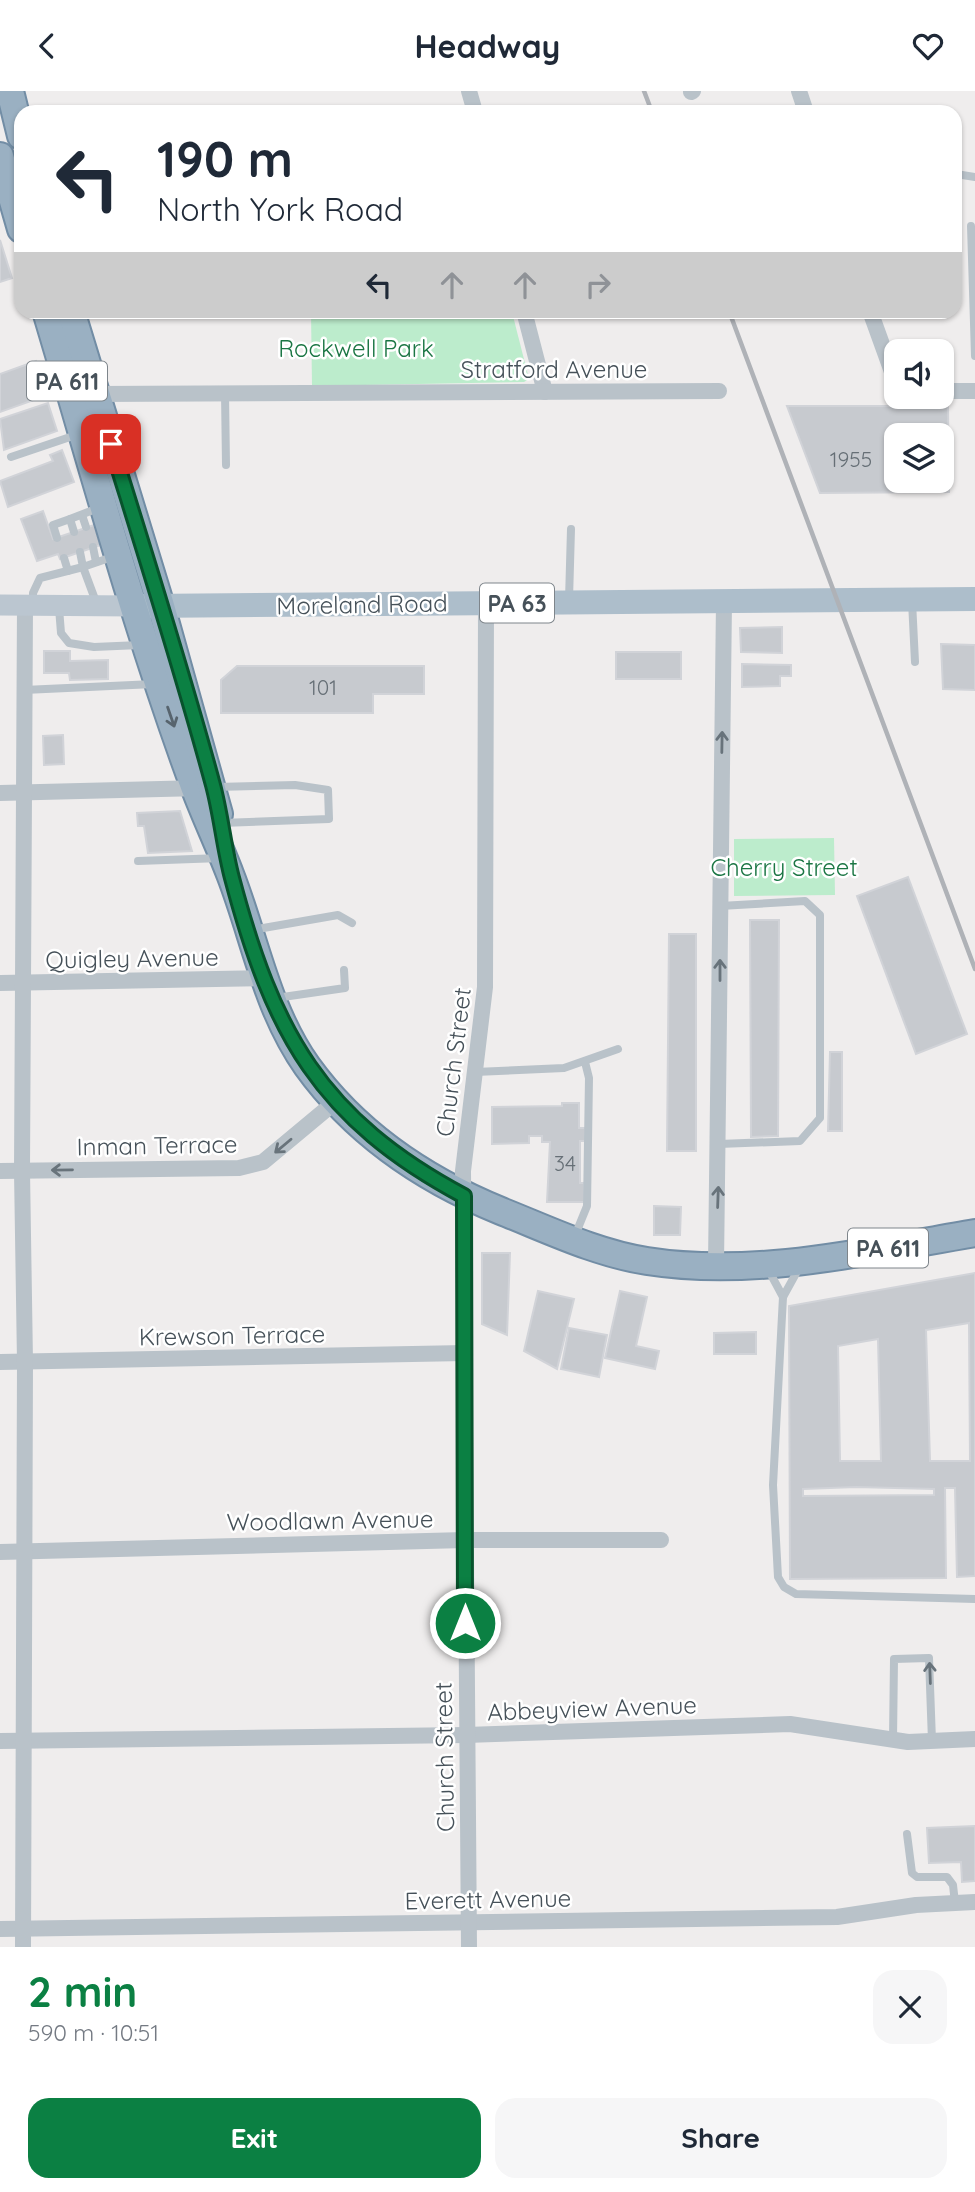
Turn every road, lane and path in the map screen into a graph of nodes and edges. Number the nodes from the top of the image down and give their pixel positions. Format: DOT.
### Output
graph roads {
  1 [pos="6,167"];
  2 [pos="12,214"];
  3 [pos="971,226"];
  4 [pos="48,319"];
  5 [pos="73,319"];
  6 [pos="526,319"];
  7 [pos="873,319"];
  8 [pos="884,352"];
  9 [pos="975,356"];
  10 [pos="719,391"];
  11 [pos="954,391"];
  12 [pos="975,391"];
  13 [pos="545,392"];
  14 [pos="225,393"];
  15 [pos="96,394"];
  16 [pos="82,433"];
  17 [pos="11,457"];
  18 [pos="226,465"];
  19 [pos="93,511"];
  20 [pos="70,519"];
  21 [pos="86,527"];
  22 [pos="571,530"];
  23 [pos="74,532"];
  24 [pos="57,538"];
  25 [pos="93,547"];
  26 [pos="80,552"];
  27 [pos="64,558"];
  28 [pos="107,559"];
  29 [pos="83,567"];
  30 [pos="68,571"];
  31 [pos="913,598"];
  32 [pos="975,599"];
  33 [pos="724,602"];
  34 [pos="485,603"];
  35 [pos="569,603"];
  36 [pos="0,605"];
  37 [pos="29,605"];
  38 [pos="59,606"];
  39 [pos="98,606"];
  40 [pos="134,606"];
  41 [pos="161,607"];
  42 [pos="146,644"];
  43 [pos="915,662"];
  44 [pos="160,683"];
  45 [pos="24,689"];
  46 [pos="204,788"];
  47 [pos="23,792"];
  48 [pos="0,793"];
  49 [pos="221,823"];
  50 [pos="138,861"];
  51 [pos="228,868"];
  52 [pos="720,906"];
  53 [pos="352,923"];
  54 [pos="249,931"];
  55 [pos="344,969"];
  56 [pos="23,982"];
  57 [pos="0,983"];
  58 [pos="268,989"];
  59 [pos="618,1049"];
  60 [pos="585,1062"];
  61 [pos="475,1072"];
  62 [pos="335,1102"];
  63 [pos="719,1144"];
  64 [pos="0,1171"];
  65 [pos="22,1171"];
  66 [pos="464,1196"];
  67 [pos="975,1233"];
  68 [pos="573,1240"];
  69 [pos="802,1260"];
  70 [pos="759,1264"];
  71 [pos="716,1265"];
  72 [pos="783,1297"];
  73 [pos="465,1353"];
  74 [pos="0,1362"];
  75 [pos="25,1362"];
  76 [pos="465,1540"];
  77 [pos="660,1540"];
  78 [pos="23,1551"];
  79 [pos="0,1552"];
  80 [pos="975,1599"];
  81 [pos="466,1735"];
  82 [pos="975,1739"];
  83 [pos="24,1740"];
  84 [pos="893,1740"];
  85 [pos="0,1741"];
  86 [pos="932,1741"];
  87 [pos="906,1834"];
  88 [pos="975,1902"];
  89 [pos="955,1903"];
  90 [pos="469,1922"];
  91 [pos="0,1929"];
  92 [pos="22,1929"];
  93 [pos="23,1947"];
  94 [pos="468,1947"];
  1 -- 2 [label="highway"];
  3 -- 9 [label="lane"];
  4 -- 16 [label="highway, PA 611"];
  5 -- 15 [label="highway, PA 611"];
  6 -- 13 [label="street"];
  7 -- 8 [label="street"];
  10 -- 13 [label="street, Stratford Avenue"];
  11 -- 12 [label="street"];
  13 -- 14 [label="street, Stratford Avenue"];
  14 -- 15 [label="street, Stratford Avenue"];
  14 -- 18 [label="lane"];
  15 -- 41 [label="highway, PA 611"];
  16 -- 17 [label="lane"];
  16 -- 19 [label="highway, PA 611"];
  19 -- 20 [label="lane"];
  19 -- 21 [label="lane"];
  19 -- 28 [label="highway, PA 611"];
  20 -- 23 [label="lane"];
  20 -- 24 [label="lane"];
  22 -- 35 [label="lane"];
  25 -- 28 [label="lane"];
  26 -- 29 [label="lane"];
  27 -- 30 [label="lane"];
  28 -- 29 [label="lane"];
  28 -- 40 [label="highway, PA 611"];
  29 -- 30 [label="lane"];
  29 -- 39 [label="lane"];
  30 -- 37 [label="lane"];
  31 -- 32 [label="main road, Moreland Road / PA 63"];
  31 -- 33 [label="main road, Moreland Road / PA 63"];
  31 -- 43 [label="lane"];
  33 -- 35 [label="main road, Moreland Road / PA 63"];
  52 -- 33 [label="street, one-way"];
  34 -- 35 [label="main road, Moreland Road / PA 63"];
  34 -- 41 [label="main road, Moreland Road / PA 63"];
  34 -- 61 [label="street, Church Street"];
  36 -- 37 [label="main road, Moreland Road / PA 63"];
  37 -- 38 [label="main road, Moreland Road / PA 63"];
  37 -- 45 [label="street"];
  38 -- 39 [label="main road, Moreland Road / PA 63"];
  38 -- 42 [label="lane"];
  39 -- 40 [label="main road, Moreland Road / PA 63"];
  40 -- 41 [label="main road, Moreland Road / PA 63"];
  40 -- 42 [label="highway, PA 611"];
  41 -- 46 [label="highway, PA 611"];
  42 -- 44 [label="highway, PA 611"];
  44 -- 45 [label="lane"];
  44 -- 46 [label="highway, PA 611, one-way"];
  45 -- 47 [label="street"];
  46 -- 47 [label="street"];
  46 -- 49 [label="highway, PA 611"];
  46 -- 49 [label="lane"];
  46 -- 51 [label="highway, PA 611"];
  47 -- 48 [label="street"];
  47 -- 56 [label="street"];
  49 -- 51 [label="highway, PA 611"];
  50 -- 51 [label="lane"];
  51 -- 54 [label="highway, PA 611"];
  63 -- 52 [label="street, one-way"];
  52 -- 63 [label="lane"];
  53 -- 54 [label="lane"];
  54 -- 58 [label="highway, PA 611"];
  55 -- 58 [label="lane"];
  56 -- 57 [label="street, Quigley Avenue"];
  56 -- 58 [label="street, Quigley Avenue"];
  56 -- 65 [label="street"];
  58 -- 62 [label="highway, PA 611"];
  59 -- 60 [label="lane"];
  60 -- 61 [label="lane"];
  60 -- 68 [label="lane"];
  61 -- 66 [label="street, Church Street"];
  62 -- 65 [label="street, Inman Terrace, one-way"];
  62 -- 66 [label="highway, PA 611"];
  71 -- 63 [label="street, one-way"];
  64 -- 65 [label="street, Inman Terrace"];
  65 -- 75 [label="street"];
  66 -- 68 [label="highway, PA 611"];
  66 -- 73 [label="street, Church Street"];
  67 -- 69 [label="highway, PA 611"];
  68 -- 71 [label="highway, PA 611"];
  69 -- 70 [label="highway, PA 611"];
  69 -- 72 [label="lane"];
  70 -- 71 [label="highway, PA 611"];
  70 -- 72 [label="lane"];
  72 -- 80 [label="lane"];
  73 -- 75 [label="street, Krewson Terrace"];
  73 -- 76 [label="street, Church Street"];
  74 -- 75 [label="street, Krewson Terrace"];
  75 -- 78 [label="street"];
  76 -- 77 [label="street, Woodlawn Avenue"];
  76 -- 78 [label="street, Woodlawn Avenue"];
  76 -- 81 [label="street, Church Street"];
  78 -- 79 [label="street, Woodlawn Avenue"];
  78 -- 83 [label="street"];
  81 -- 83 [label="street, Abbeyview Avenue"];
  81 -- 84 [label="street, Abbeyview Avenue"];
  81 -- 90 [label="street, Church Street"];
  82 -- 86 [label="street, Abbeyview Avenue"];
  83 -- 85 [label="street, Abbeyview Avenue"];
  83 -- 92 [label="street"];
  84 -- 86 [label="street, Abbeyview Avenue"];
  86 -- 84 [label="lane, one-way"];
  87 -- 89 [label="lane"];
  88 -- 89 [label="street, Everett Avenue"];
  89 -- 90 [label="street, Everett Avenue"];
  90 -- 92 [label="street, Everett Avenue"];
  90 -- 94 [label="street, Church Street"];
  91 -- 92 [label="street, Everett Avenue"];
  92 -- 93 [label="street"];
}
